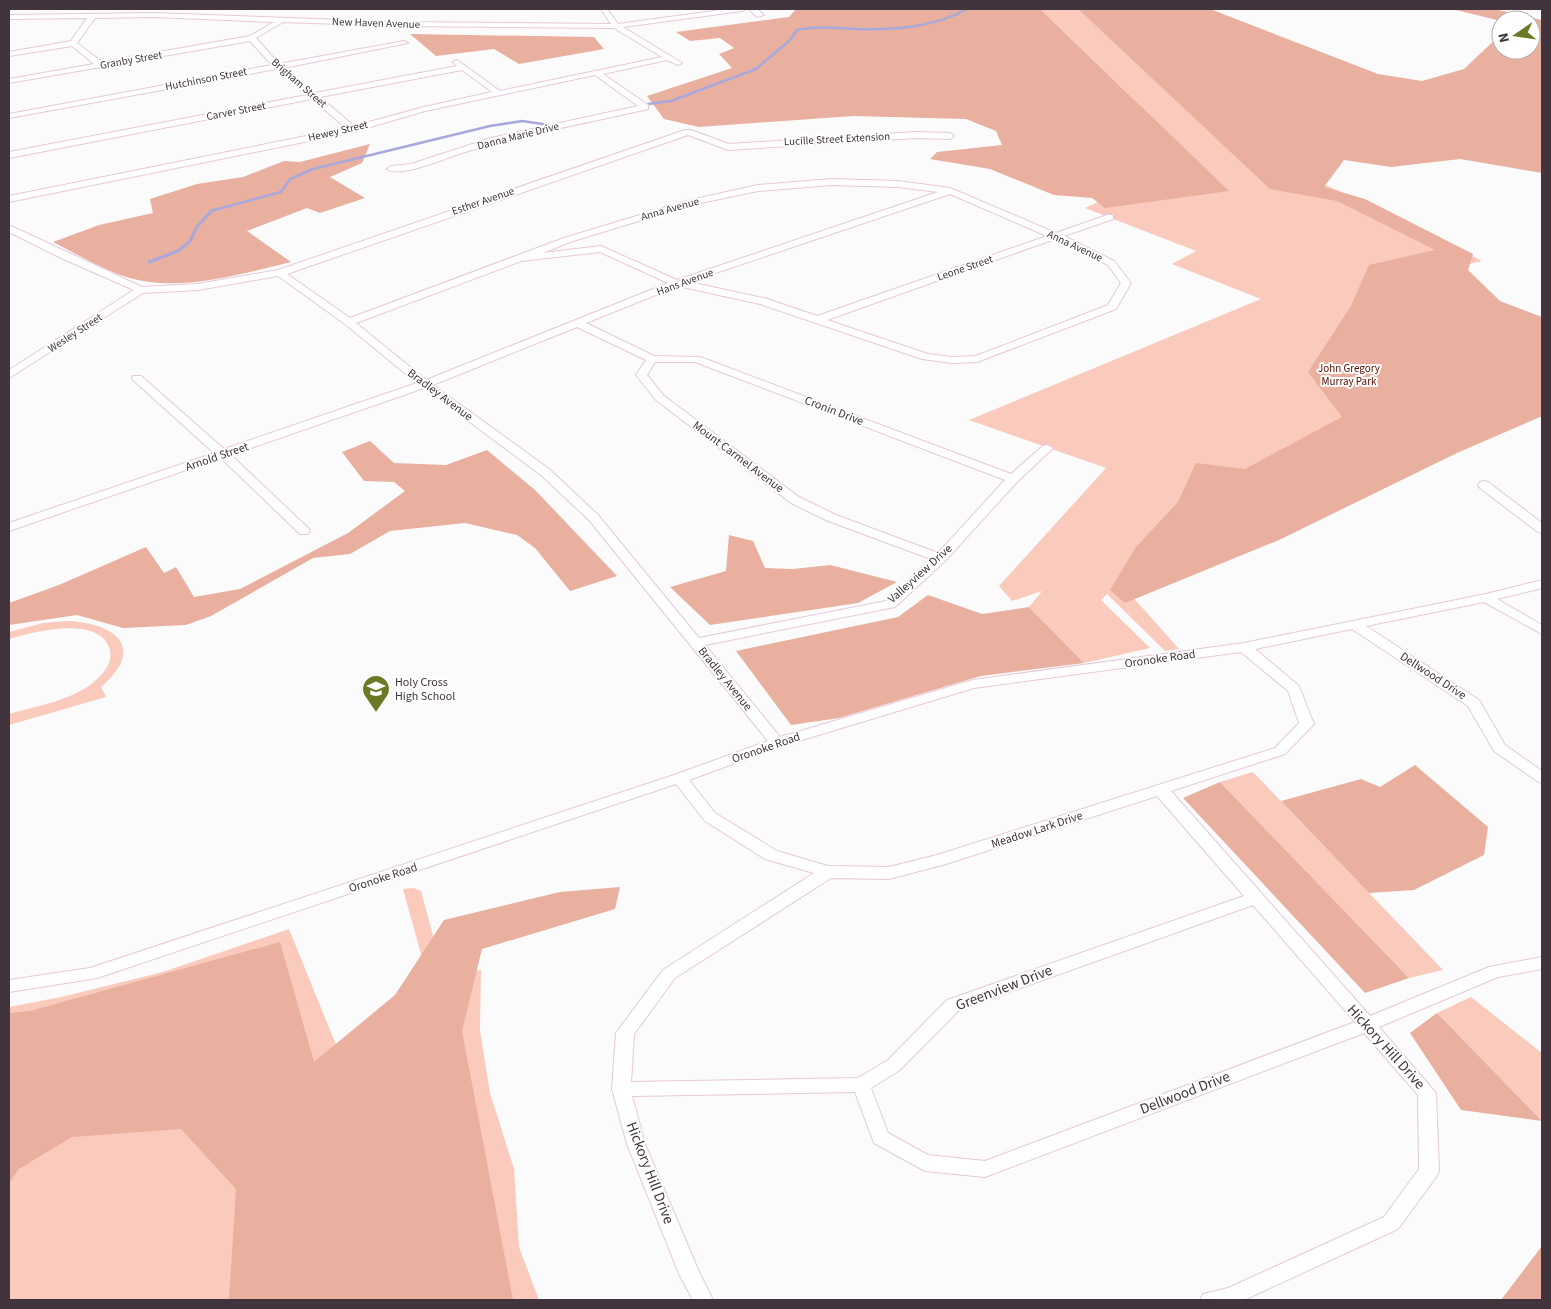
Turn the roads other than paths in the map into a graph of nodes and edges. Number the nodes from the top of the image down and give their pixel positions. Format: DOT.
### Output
graph roads {
  1 [pos="161,9"];
  2 [pos="604,9"];
  3 [pos="742,9"];
  4 [pos="753,9"];
  5 [pos="93,15"];
  6 [pos="154,15"];
  7 [pos="760,15"];
  8 [pos="9,17"];
  9 [pos="283,19"];
  10 [pos="616,26"];
  11 [pos="252,38"];
  12 [pos="73,43"];
  13 [pos="404,43"];
  14 [pos="9,54"];
  15 [pos="666,58"];
  16 [pos="456,62"];
  17 [pos="678,63"];
  18 [pos="101,65"];
  19 [pos="277,66"];
  20 [pos="464,67"];
  21 [pos="597,73"];
  22 [pos="9,81"];
  23 [pos="498,94"];
  24 [pos="314,96"];
  25 [pos="9,116"];
  26 [pos="353,128"];
  27 [pos="950,136"];
  28 [pos="725,146"];
  29 [pos="9,156"];
  30 [pos="391,169"];
  31 [pos="950,191"];
  32 [pos="9,200"];
  33 [pos="1110,217"];
  34 [pos="9,228"];
  35 [pos="581,235"];
  36 [pos="1056,236"];
  37 [pos="600,249"];
  38 [pos="519,258"];
  39 [pos="280,274"];
  40 [pos="677,283"];
  41 [pos="141,290"];
  42 [pos="819,319"];
  43 [pos="349,322"];
  44 [pos="579,324"];
  45 [pos="652,359"];
  46 [pos="9,375"];
  47 [pos="137,378"];
  48 [pos="425,384"];
  49 [pos="1047,448"];
  50 [pos="224,455"];
  51 [pos="1013,479"];
  52 [pos="1484,485"];
  53 [pos="9,527"];
  54 [pos="1542,529"];
  55 [pos="304,531"];
  56 [pos="940,558"];
  57 [pos="1542,584"];
  58 [pos="1486,598"];
  59 [pos="1355,625"];
  60 [pos="1542,630"];
  61 [pos="696,643"];
  62 [pos="1244,647"];
  63 [pos="777,743"];
  64 [pos="679,778"];
  65 [pos="1542,778"];
  66 [pos="1161,790"];
  67 [pos="828,872"];
  68 [pos="1255,898"];
  69 [pos="1542,963"];
  70 [pos="9,986"];
  71 [pos="1366,1025"];
  72 [pos="861,1085"];
  73 [pos="621,1089"];
  74 [pos="703,1300"];
  75 [pos="1210,1300"];
  1 -- 6 [label="street"];
  2 -- 10 [label="street"];
  3 -- 10 [label="street, New Haven Avenue"];
  4 -- 7 [label="street"];
  5 -- 6 [label="street, New Haven Avenue"];
  5 -- 8 [label="street, New Haven Avenue"];
  5 -- 12 [label="street"];
  6 -- 9 [label="street, New Haven Avenue"];
  9 -- 10 [label="street, New Haven Avenue"];
  9 -- 11 [label="street"];
  10 -- 15 [label="street"];
  11 -- 18 [label="street, Granby Street"];
  11 -- 19 [label="street, Brigham Street"];
  12 -- 14 [label="street"];
  12 -- 18 [label="street"];
  13 -- 19 [label="street, Hutchinson Street"];
  15 -- 17 [label="street"];
  15 -- 21 [label="street, Hewey Street"];
  16 -- 20 [label="street"];
  18 -- 22 [label="street, Granby Street"];
  19 -- 24 [label="street, Brigham Street"];
  19 -- 25 [label="street, Hutchinson Street"];
  20 -- 23 [label="street"];
  20 -- 24 [label="street, Carver Street"];
  21 -- 23 [label="street, Hewey Street"];
  21 -- 30 [label="street, Danna Marie Drive"];
  23 -- 26 [label="street, Hewey Street"];
  24 -- 26 [label="street, Brigham Street"];
  24 -- 29 [label="street, Carver Street"];
  26 -- 32 [label="street, Hewey Street"];
  27 -- 28 [label="street, Lucille Street Extension"];
  28 -- 39 [label="street, Esther Avenue"];
  31 -- 35 [label="street, Anna Avenue"];
  31 -- 36 [label="street, Anna Avenue"];
  31 -- 40 [label="street, Hans Avenue"];
  33 -- 36 [label="street, Leone Street"];
  34 -- 41 [label="street"];
  35 -- 37 [label="street, Anna Avenue"];
  35 -- 38 [label="street, Anna Avenue"];
  36 -- 42 [label="street, Leone Street"];
  36 -- 42 [label="street, Anna Avenue"];
  37 -- 38 [label="street, Anna Avenue"];
  37 -- 40 [label="street, Anna Avenue"];
  38 -- 43 [label="street, Anna Avenue"];
  39 -- 41 [label="street"];
  39 -- 43 [label="street, Bradley Avenue"];
  40 -- 42 [label="street, Anna Avenue"];
  40 -- 44 [label="street, Hans Avenue"];
  41 -- 46 [label="street, Wesley Street"];
  43 -- 48 [label="street, Bradley Avenue"];
  44 -- 45 [label="street"];
  44 -- 48 [label="street, Hans Avenue"];
  45 -- 51 [label="street, Cronin Drive"];
  45 -- 56 [label="street, Mount Carmel Avenue"];
  47 -- 50 [label="street"];
  48 -- 50 [label="street, Arnold Street"];
  48 -- 61 [label="street, Bradley Avenue"];
  49 -- 51 [label="street, Valleyview Drive"];
  50 -- 53 [label="street, Arnold Street"];
  50 -- 55 [label="street"];
  51 -- 56 [label="street, Valleyview Drive"];
  52 -- 54 [label="street"];
  56 -- 61 [label="street, Valleyview Drive"];
  57 -- 58 [label="street, Oronoke Road"];
  58 -- 59 [label="street, Oronoke Road"];
  58 -- 60 [label="street"];
  59 -- 62 [label="street, Oronoke Road"];
  59 -- 65 [label="street, Dellwood Drive"];
  61 -- 63 [label="street, Bradley Avenue"];
  62 -- 63 [label="street, Oronoke Road"];
  62 -- 66 [label="street, Meadow Lark Drive"];
  63 -- 64 [label="street, Oronoke Road"];
  64 -- 67 [label="street, Meadow Lark Drive"];
  64 -- 70 [label="street, Oronoke Road"];
  66 -- 67 [label="street, Meadow Lark Drive"];
  66 -- 68 [label="street, Hickory Hill Drive"];
  67 -- 73 [label="street, Hickory Hill Drive"];
  68 -- 71 [label="street, Hickory Hill Drive"];
  68 -- 72 [label="street, Greenview Drive"];
  69 -- 71 [label="street, Dellwood Drive"];
  71 -- 72 [label="street, Dellwood Drive"];
  71 -- 75 [label="street, Hickory Hill Drive"];
  72 -- 73 [label="street"];
  73 -- 74 [label="street, Hickory Hill Drive"];
}
